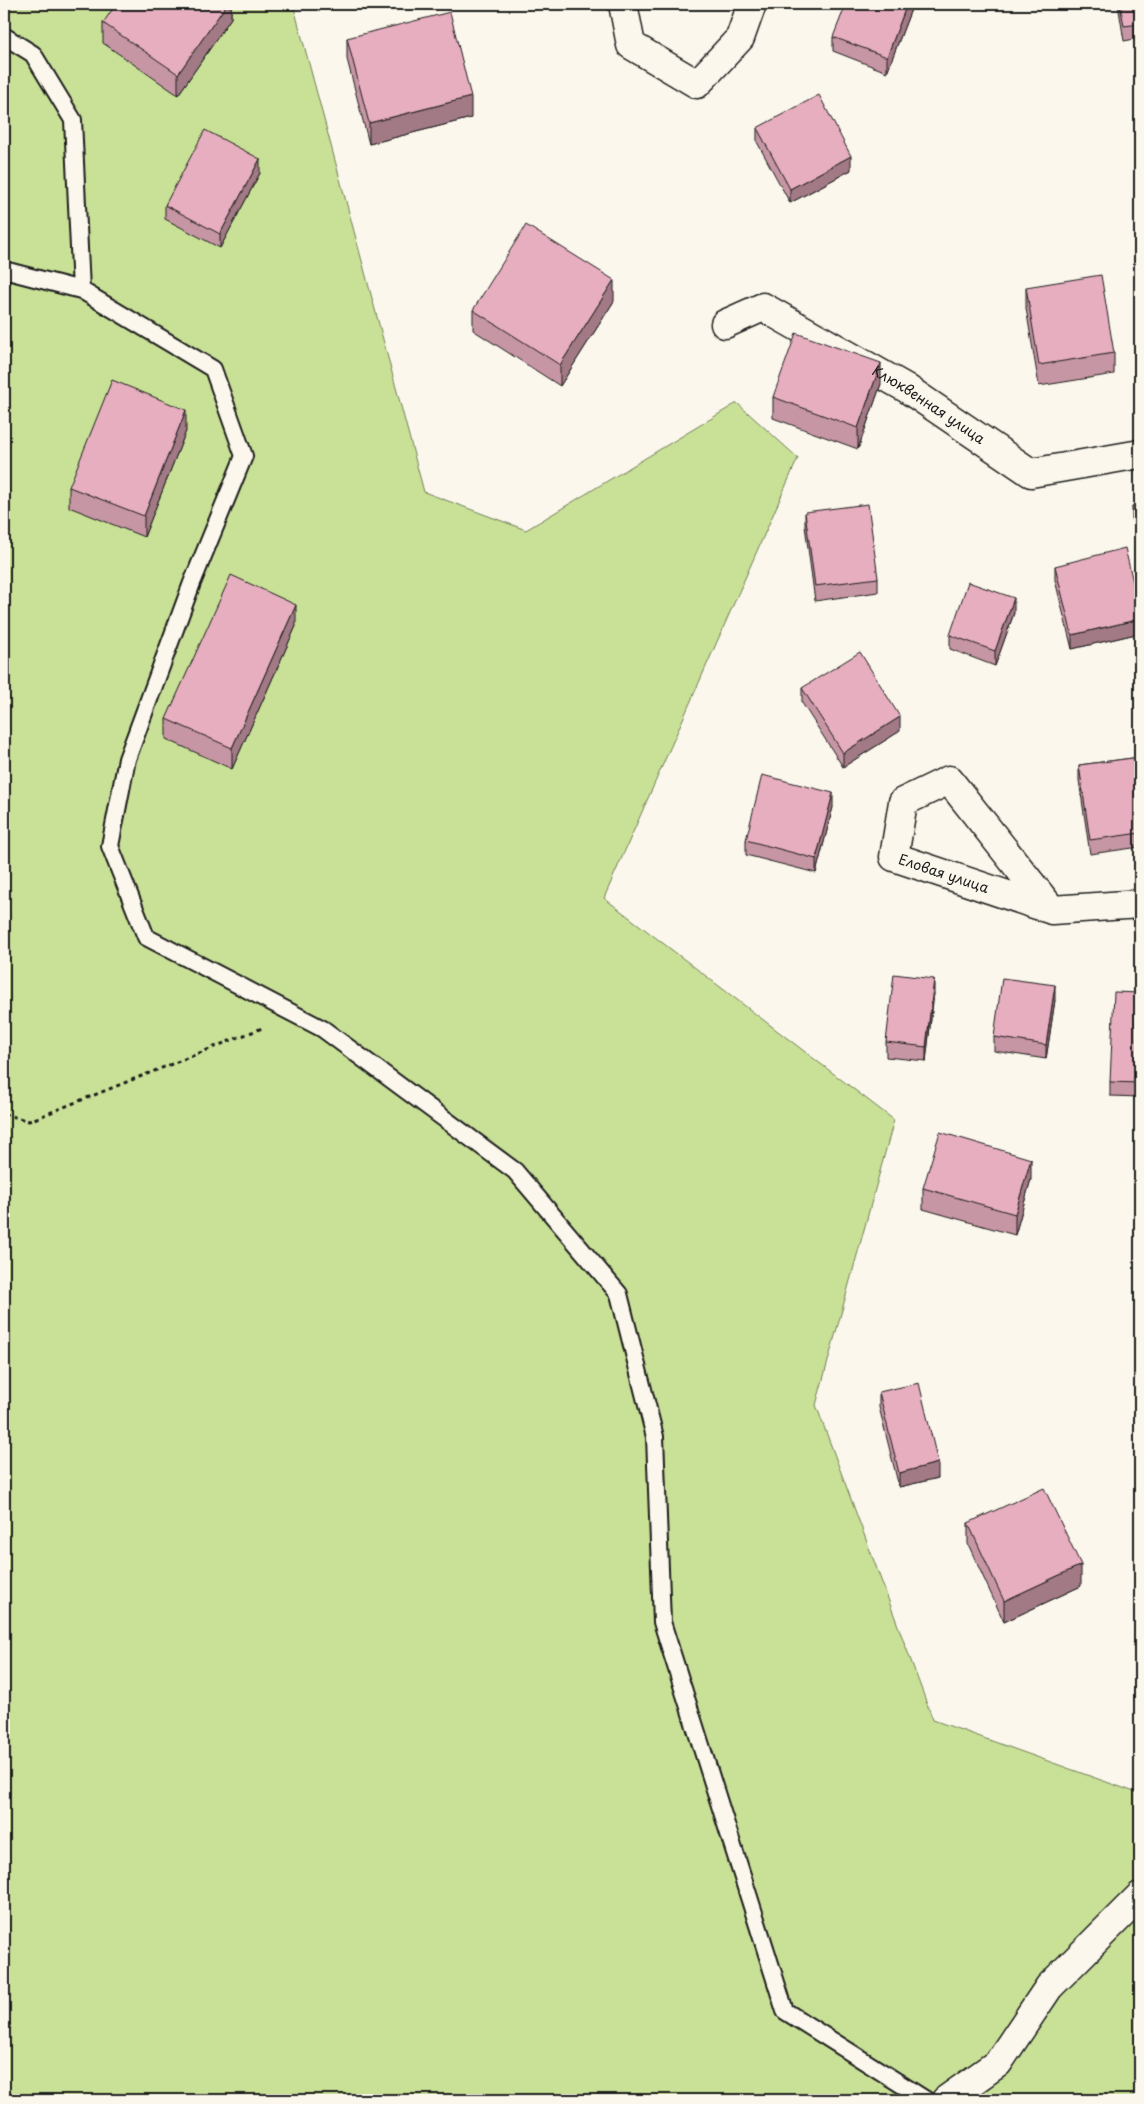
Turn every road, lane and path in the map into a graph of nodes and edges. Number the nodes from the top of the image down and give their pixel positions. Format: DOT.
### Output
graph roads {
  1 [pos="623,4"];
  2 [pos="752,4"];
  3 [pos="4,36"];
  4 [pos="4,270"];
  5 [pos="81,290"];
  6 [pos="725,324"];
  7 [pos="1140,454"];
  8 [pos="1140,904"];
  9 [pos="1052,910"];
  10 [pos="294,1014"];
  11 [pos="4,1114"];
  12 [pos="1140,1896"];
  13 [pos="926,2100"];
  14 [pos="946,2100"];
  1 -- 2 [label="street"];
  3 -- 5 [label="lane"];
  4 -- 5 [label="lane"];
  5 -- 10 [label="lane"];
  6 -- 7 [label="street, Клюквенная улица"];
  8 -- 9 [label="street, Еловая улица"];
  9 -- 9 [label="street, Еловая улица"];
  10 -- 11 [label="path"];
  10 -- 13 [label="lane"];
  12 -- 14 [label="street"];
}
